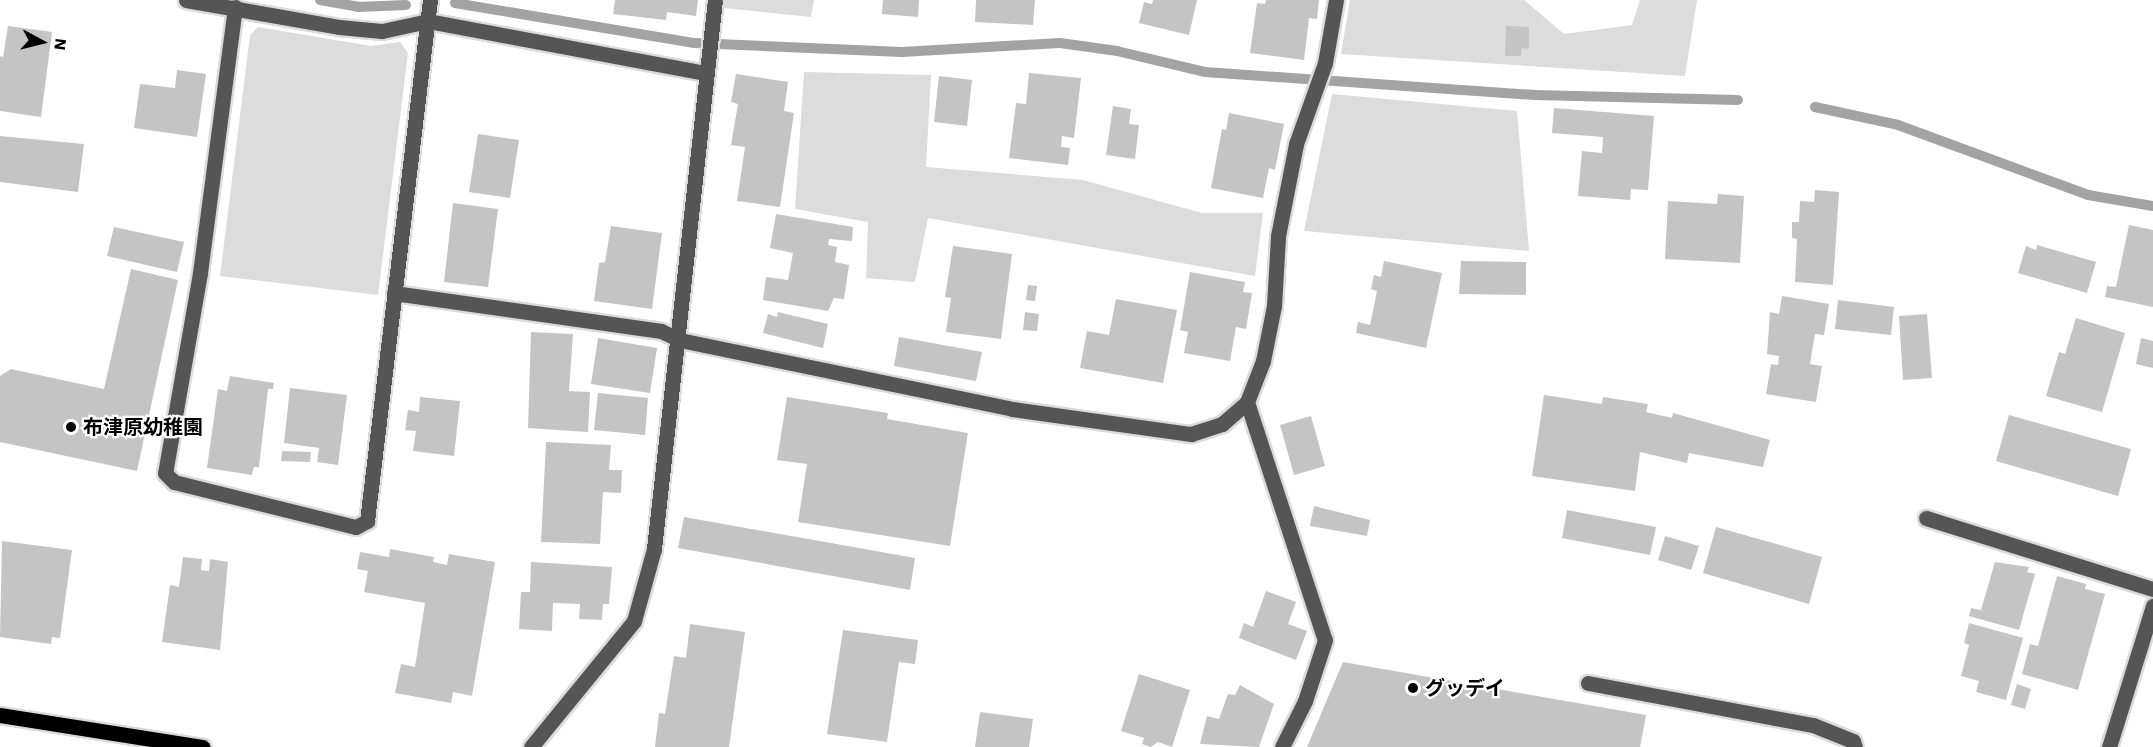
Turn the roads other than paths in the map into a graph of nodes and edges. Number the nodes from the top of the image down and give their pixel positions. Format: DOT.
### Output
graph roads {
  1 [pos="186,0"];
  2 [pos="430,0"];
  3 [pos="715,0"];
  4 [pos="1336,0"];
  5 [pos="235,7"];
  6 [pos="428,21"];
  7 [pos="705,73"];
  8 [pos="394,293"];
  9 [pos="680,340"];
  10 [pos="1247,402"];
  11 [pos="1926,518"];
  12 [pos="2153,589"];
  13 [pos="2153,606"];
  14 [pos="1588,683"];
  15 [pos="0,715"];
  16 [pos="202,747"];
  17 [pos="531,747"];
  18 [pos="1282,747"];
  19 [pos="1855,747"];
  20 [pos="2109,747"];
  1 -- 5 [label="street"];
  2 -- 6 [label="street"];
  3 -- 7 [label="street"];
  4 -- 10 [label="street"];
  5 -- 6 [label="street"];
  5 -- 8 [label="street"];
  6 -- 7 [label="street"];
  6 -- 8 [label="street"];
  7 -- 9 [label="street"];
  8 -- 9 [label="street"];
  9 -- 10 [label="street"];
  9 -- 17 [label="street"];
  10 -- 18 [label="street"];
  11 -- 12 [label="street"];
  13 -- 20 [label="street"];
  14 -- 19 [label="street"];
  15 -- 16 [label="main road"];
}
